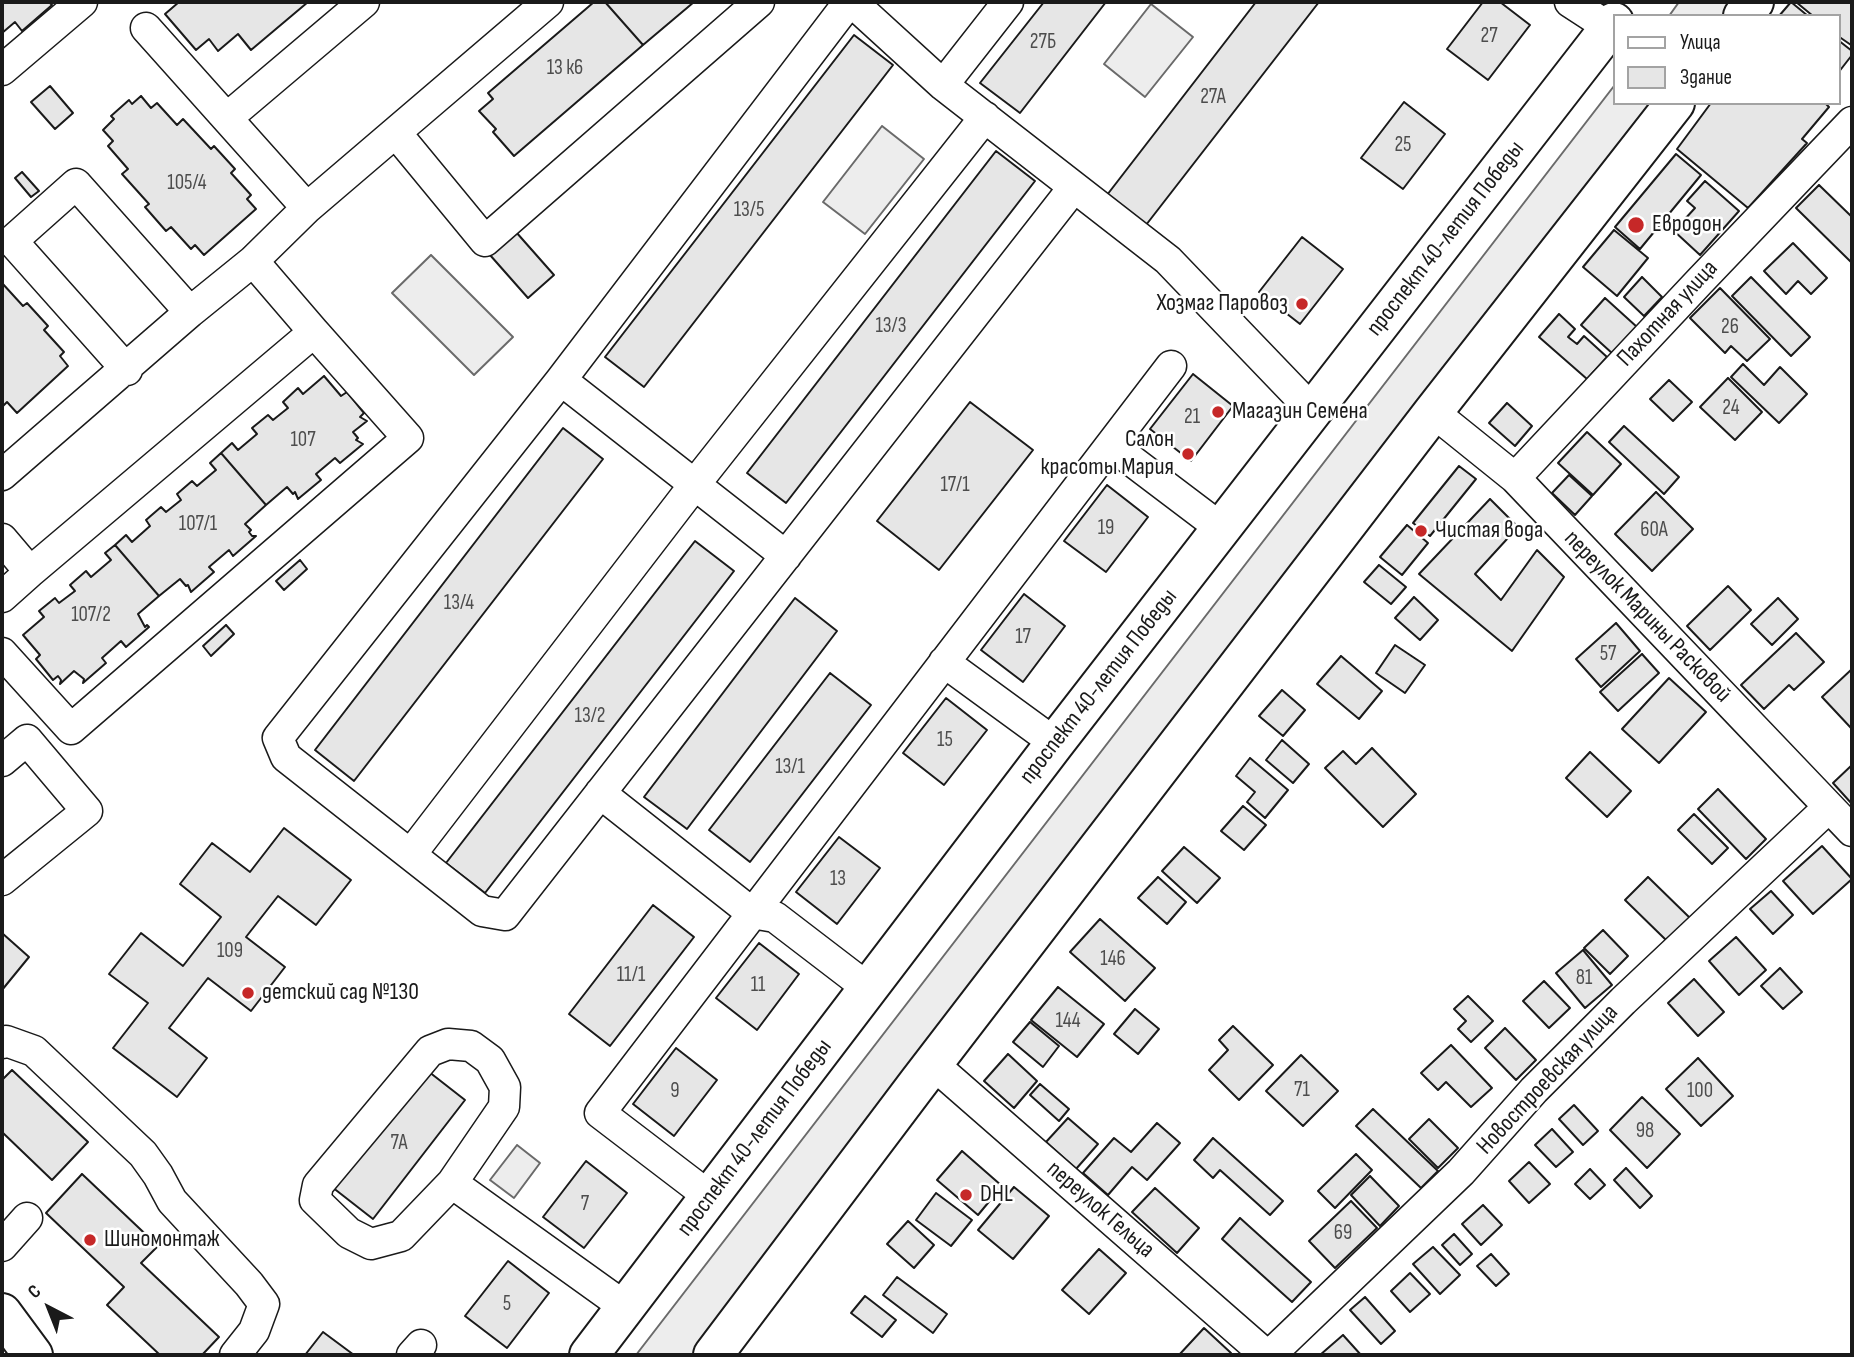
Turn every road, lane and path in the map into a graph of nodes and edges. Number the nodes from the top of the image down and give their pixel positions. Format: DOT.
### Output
graph roads {
  1 [pos="82,2"];
  2 [pos="364,2"];
  3 [pos="548,2"];
  4 [pos="759,2"];
  5 [pos="851,2"];
  6 [pos="1009,2"];
  7 [pos="1570,2"];
  8 [pos="1612,15"];
  9 [pos="1612,26"];
  10 [pos="146,28"];
  11 [pos="2,70"];
  12 [pos="943,85"];
  13 [pos="1673,105"];
  14 [pos="985,117"];
  15 [pos="227,118"];
  16 [pos="1852,122"];
  17 [pos="396,133"];
  18 [pos="1074,187"];
  19 [pos="307,208"];
  20 [pos="253,261"];
  21 [pos="190,312"];
  22 [pos="314,332"];
  23 [pos="1171,366"];
  24 [pos="127,370"];
  25 [pos="561,380"];
  26 [pos="1313,411"];
  27 [pos="1433,412"];
  28 [pos="1111,445"];
  29 [pos="2,474"];
  30 [pos="1515,478"];
  31 [pos="695,484"];
  32 [pos="1222,529"];
  33 [pos="2,539"];
  34 [pos="786,556"];
  35 [pos="30,572"];
  36 [pos="2,597"];
  37 [pos="2,653"];
  38 [pos="944,662"];
  39 [pos="1055,743"];
  40 [pos="2,761"];
  41 [pos="600,793"];
  42 [pos="1829,807"];
  43 [pos="1852,831"];
  44 [pos="411,855"];
  45 [pos="2,880"];
  46 [pos="752,913"];
  47 [pos="869,989"];
  48 [pos="2,1043"];
  49 [pos="933,1064"];
  50 [pos="452,1183"];
  51 [pos="710,1198"];
  52 [pos="27,1218"];
  53 [pos="2,1246"];
  54 [pos="625,1307"];
  55 [pos="2,1314"];
  56 [pos="33,1355"];
  57 [pos="235,1355"];
  58 [pos="589,1355"];
  59 [pos="713,1355"];
  60 [pos="1268,1355"];
  1 -- 11 [label="street"];
  2 -- 15 [label="street"];
  3 -- 17 [label="street"];
  4 -- 17 [label="street"];
  5 -- 12 [label="street"];
  5 -- 25 [label="street"];
  6 -- 12 [label="street"];
  7 -- 8 [label="street"];
  9 -- 26 [label="main road, проспект 40-летия Победы"];
  10 -- 15 [label="street"];
  12 -- 14 [label="street"];
  13 -- 27 [label="main road"];
  14 -- 18 [label="street"];
  14 -- 31 [label="street"];
  15 -- 19 [label="street"];
  16 -- 30 [label="street, Пахотная улица"];
  17 -- 19 [label="street"];
  18 -- 26 [label="street"];
  18 -- 34 [label="street"];
  19 -- 20 [label="street"];
  20 -- 21 [label="street"];
  20 -- 22 [label="street"];
  21 -- 24 [label="street"];
  21 -- 24 [label="street"];
  22 -- 35 [label="street"];
  22 -- 37 [label="street"];
  23 -- 28 [label="street"];
  24 -- 29 [label="street"];
  25 -- 31 [label="street"];
  25 -- 44 [label="street"];
  26 -- 32 [label="main road, проспект 40-летия Победы"];
  27 -- 30 [label="street, переулок Марины Расковой"];
  27 -- 49 [label="main road"];
  28 -- 32 [label="street"];
  28 -- 38 [label="street"];
  30 -- 42 [label="street, переулок Марины Расковой"];
  31 -- 34 [label="street"];
  31 -- 44 [label="street"];
  32 -- 39 [label="main road, проспект 40-летия Победы"];
  33 -- 35 [label="street"];
  34 -- 41 [label="street"];
  35 -- 36 [label="street"];
  38 -- 39 [label="street"];
  38 -- 46 [label="street"];
  39 -- 47 [label="main road, проспект 40-летия Победы"];
  40 -- 45 [label="street"];
  41 -- 44 [label="street"];
  41 -- 46 [label="street"];
  42 -- 43 [label="street, переулок Марины Расковой"];
  42 -- 60 [label="street, Новостроевская улица"];
  46 -- 47 [label="street"];
  46 -- 51 [label="street"];
  47 -- 51 [label="main road, проспект 40-летия Победы"];
  48 -- 57 [label="street"];
  49 -- 59 [label="main road"];
  49 -- 60 [label="street, переулок Гельца"];
  50 -- 50 [label="street"];
  50 -- 54 [label="street"];
  51 -- 54 [label="main road, проспект 40-летия Победы"];
  52 -- 53 [label="street"];
  54 -- 58 [label="main road, проспект 40-летия Победы"];
  55 -- 56 [label="main road"];
}
